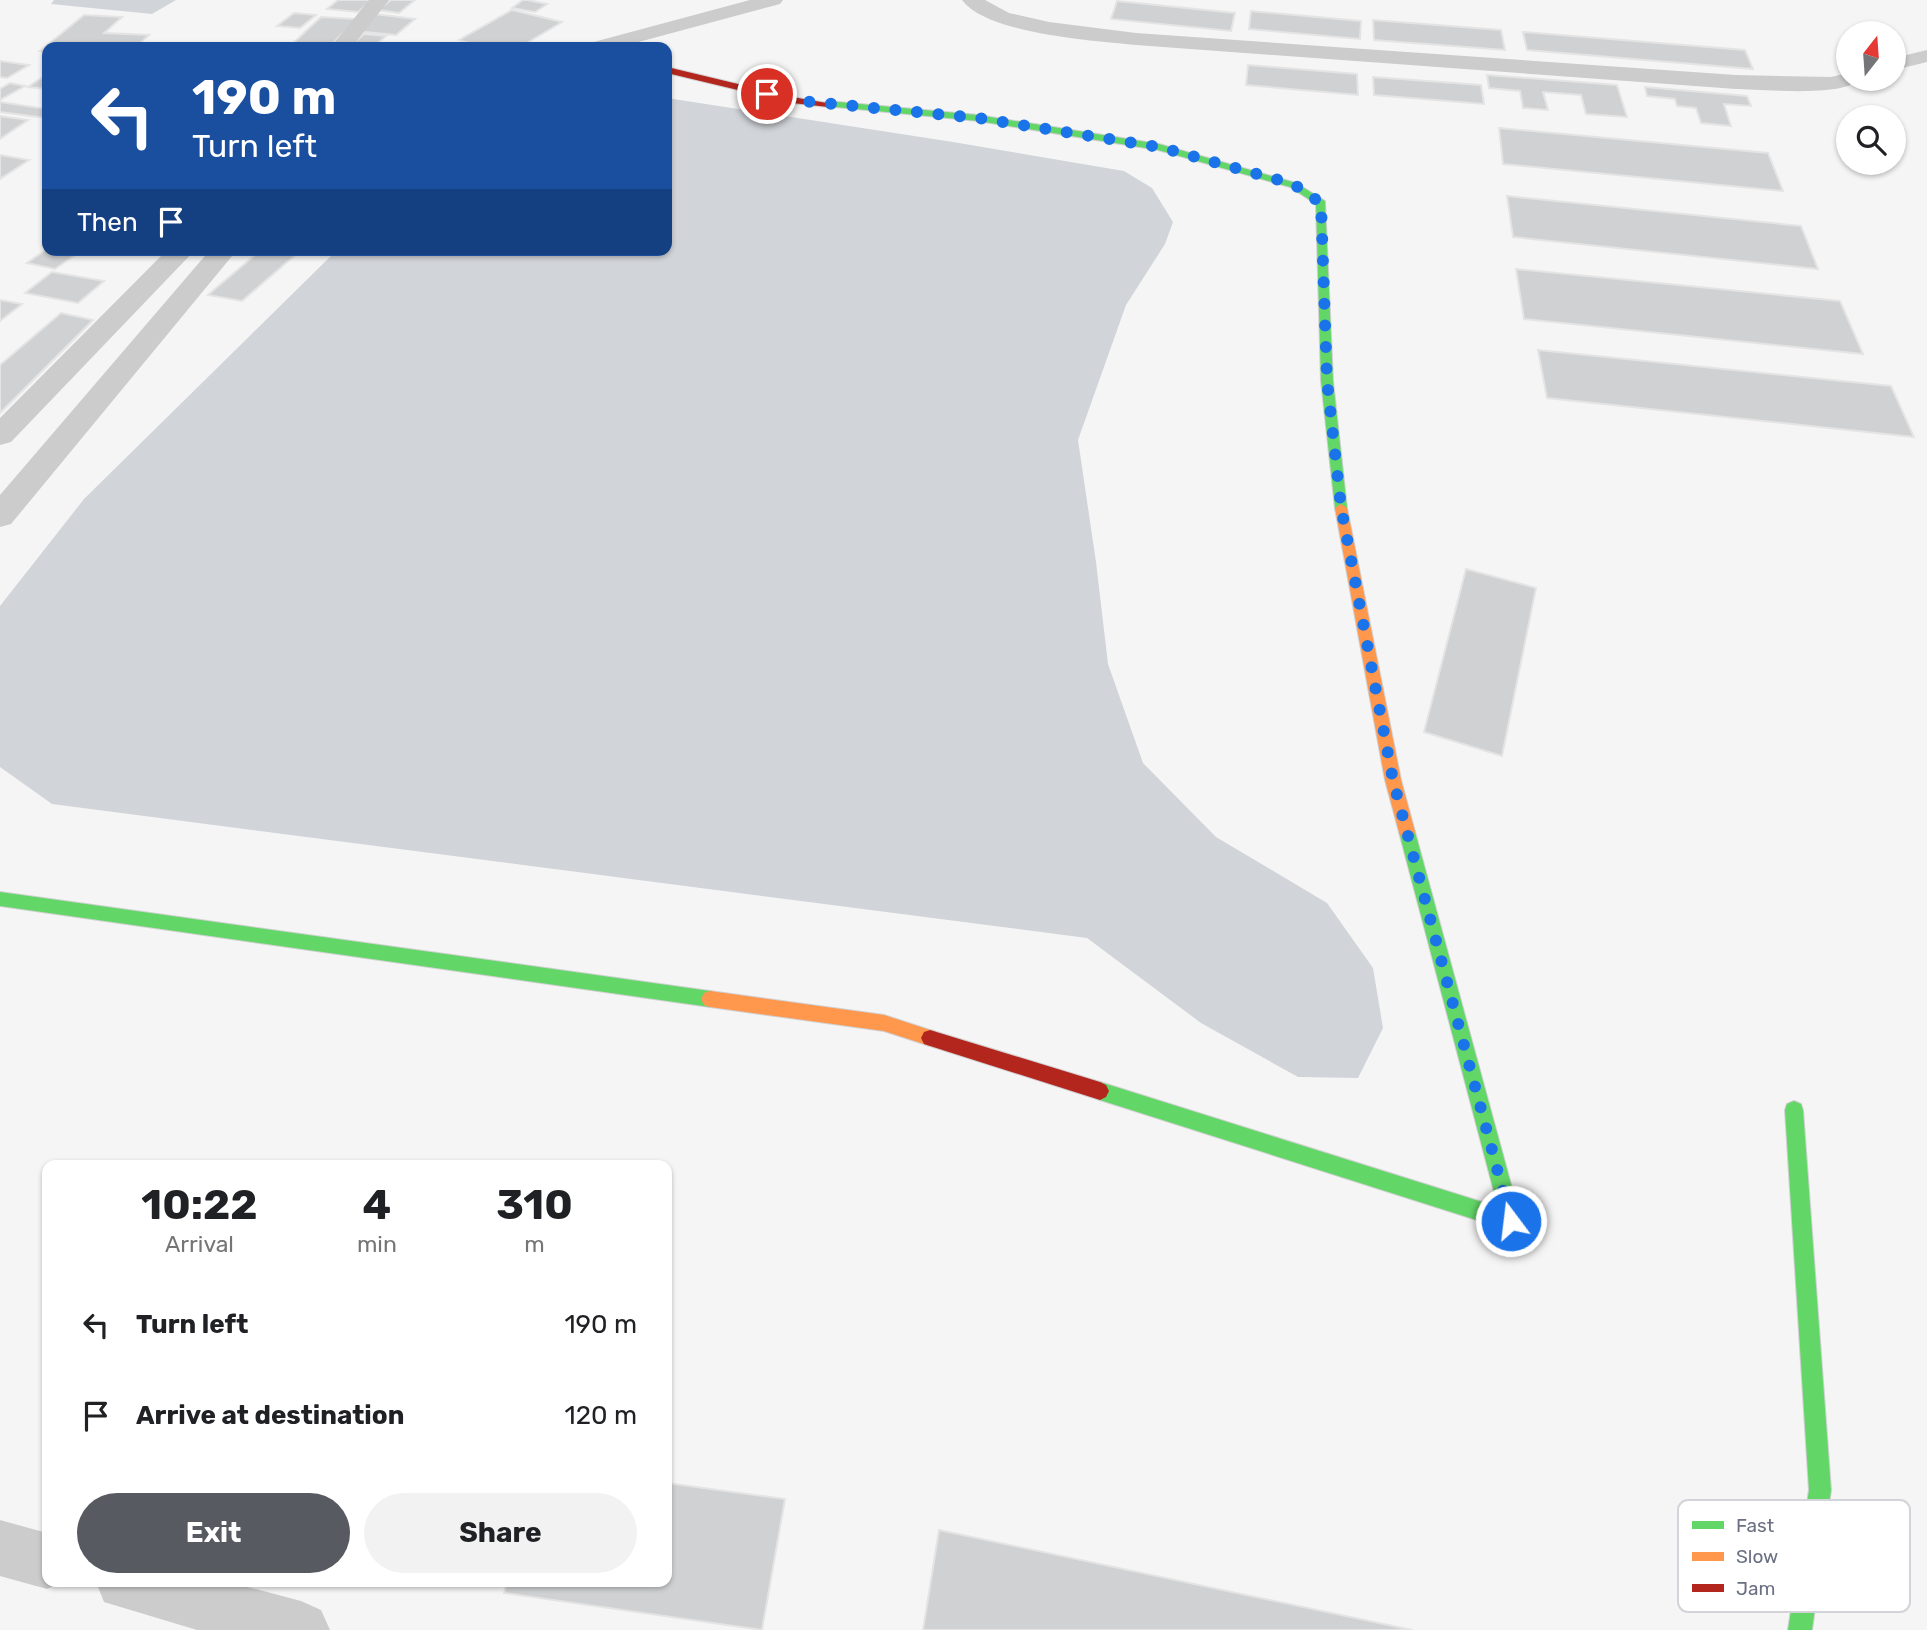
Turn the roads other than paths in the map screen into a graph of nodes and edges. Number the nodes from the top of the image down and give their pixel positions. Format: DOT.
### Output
graph roads {
  1 [pos="379,0"];
  2 [pos="773,0"];
  3 [pos="972,0"];
  4 [pos="345,42"];
  5 [pos="616,42"];
  6 [pos="1927,56"];
  7 [pos="1906,61"];
  8 [pos="672,71"];
  9 [pos="1836,83"];
  10 [pos="176,256"];
  11 [pos="219,256"];
  12 [pos="0,435"];
  13 [pos="0,516"];
  14 [pos="0,899"];
  15 [pos="1794,1110"];
  16 [pos="1819,1500"];
  17 [pos="0,1548"];
  18 [pos="42,1560"];
  19 [pos="142,1587"];
  20 [pos="1803,1612"];
  21 [pos="300,1630"];
  22 [pos="1800,1630"];
  1 -- 4 [label="street"];
  2 -- 5 [label="street"];
  3 -- 9 [label="street"];
  6 -- 7 [label="street"];
  8 -- 14 [label="street"];
  10 -- 12 [label="street"];
  11 -- 13 [label="street"];
  15 -- 16 [label="street"];
  17 -- 18 [label="street"];
  19 -- 21 [label="street"];
  20 -- 22 [label="street"];
}
